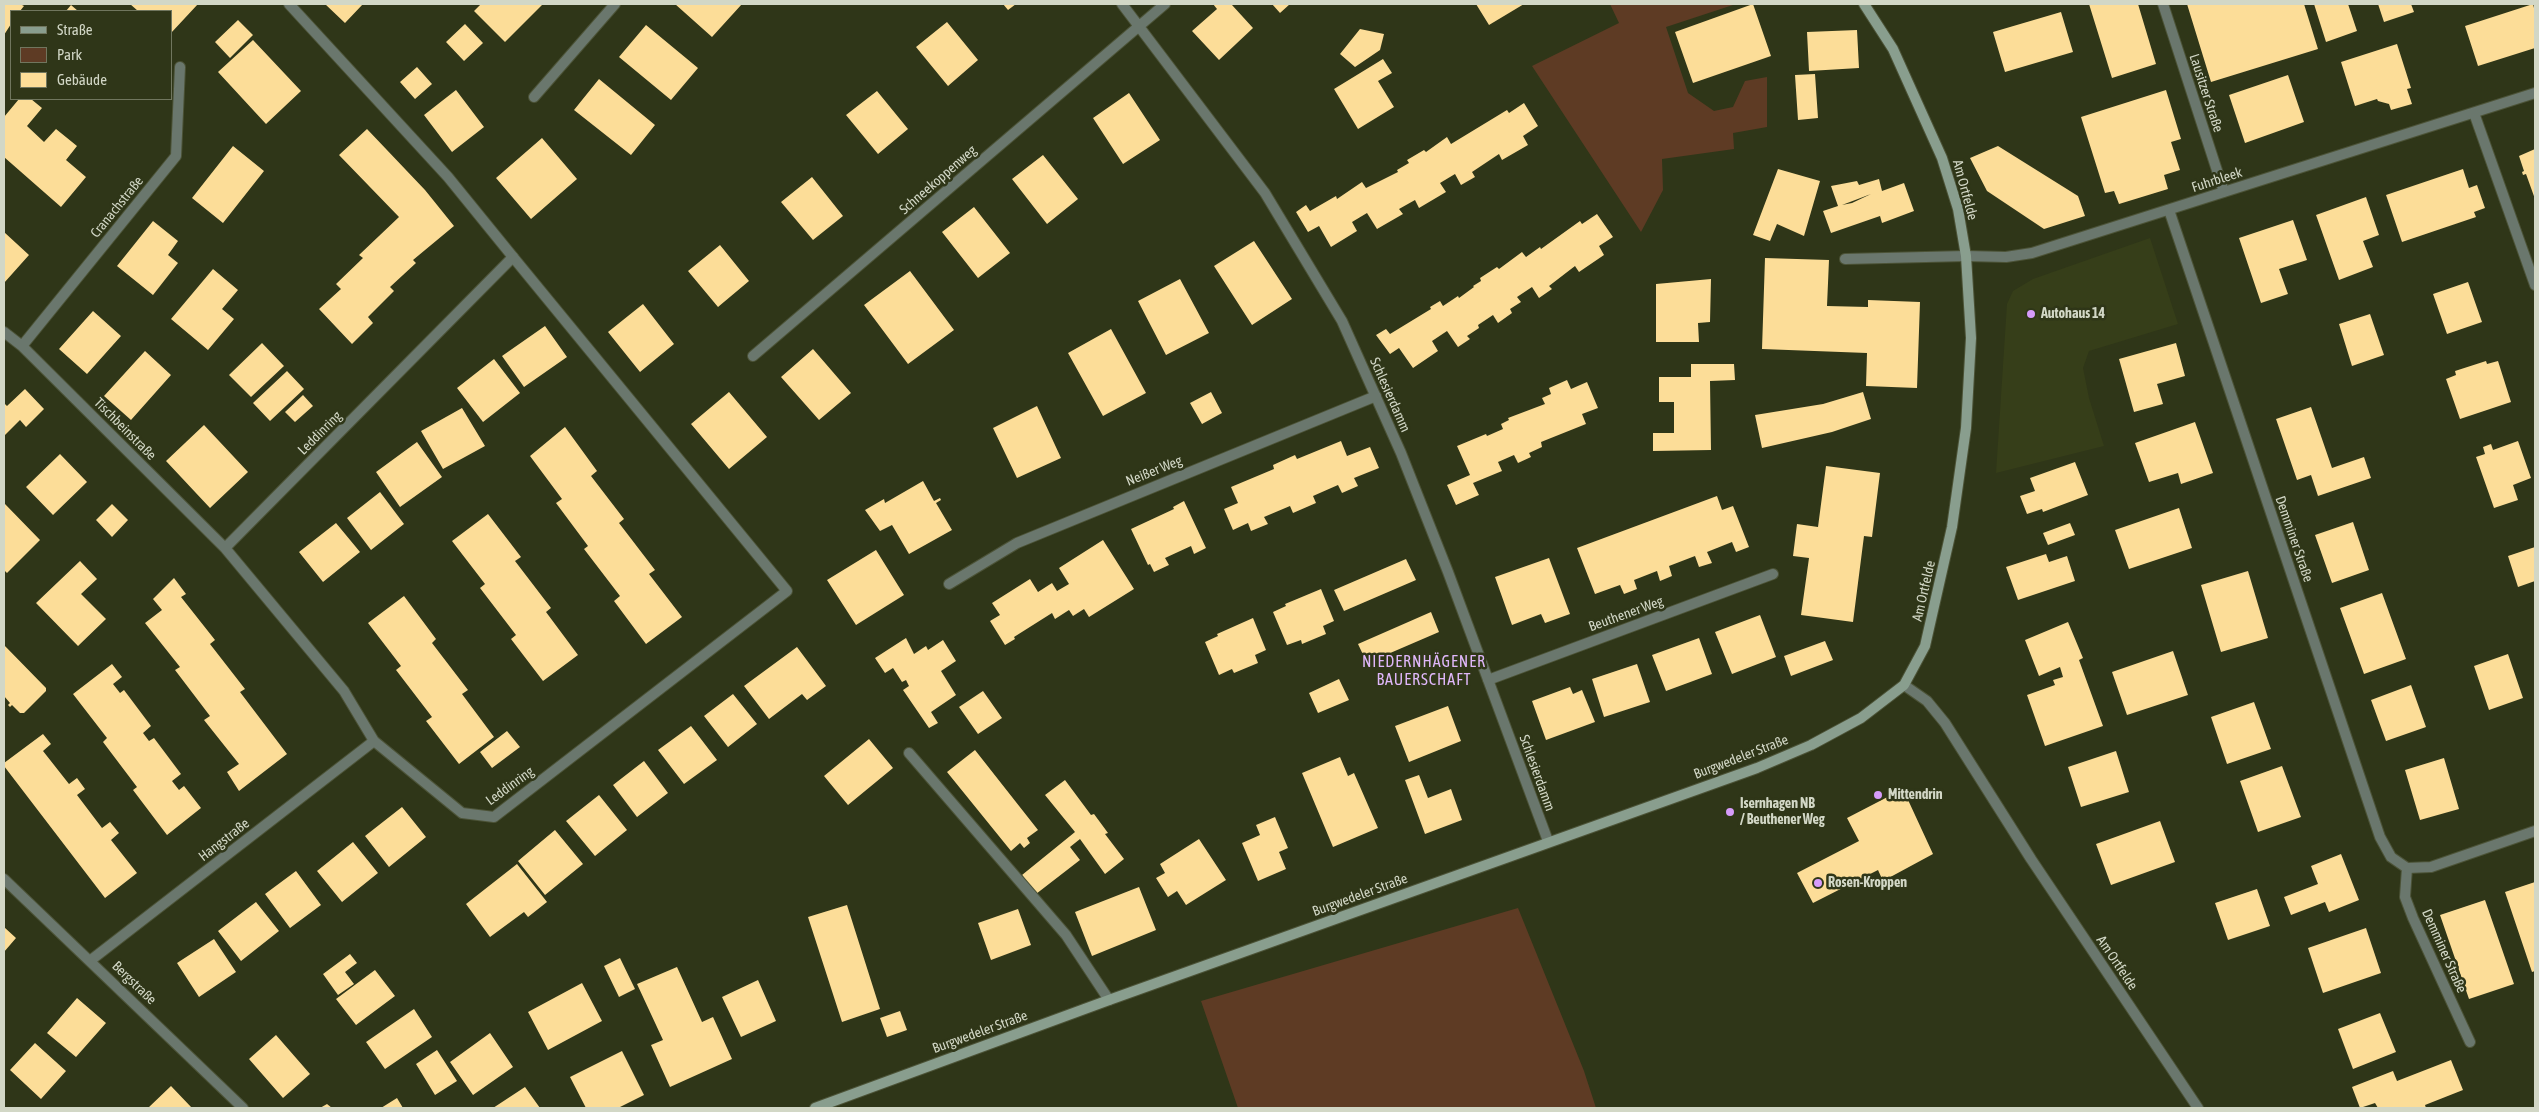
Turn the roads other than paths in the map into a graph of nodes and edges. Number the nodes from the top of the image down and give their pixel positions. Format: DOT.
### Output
graph roads {
  1 [pos="289,4"];
  2 [pos="614,4"];
  3 [pos="1122,4"];
  4 [pos="1165,4"];
  5 [pos="1864,4"];
  6 [pos="2163,4"];
  7 [pos="1140,25"];
  8 [pos="180,67"];
  9 [pos="2535,93"];
  10 [pos="534,98"];
  11 [pos="2474,113"];
  12 [pos="2224,192"];
  13 [pos="2169,210"];
  14 [pos="1966,256"];
  15 [pos="513,257"];
  16 [pos="1845,259"];
  17 [pos="2535,284"];
  18 [pos="4,332"];
  19 [pos="22,346"];
  20 [pos="753,356"];
  21 [pos="1376,396"];
  22 [pos="225,548"];
  23 [pos="1773,574"];
  24 [pos="949,584"];
  25 [pos="1488,680"];
  26 [pos="1904,685"];
  27 [pos="374,741"];
  28 [pos="909,753"];
  29 [pos="2535,831"];
  30 [pos="1548,842"];
  31 [pos="2407,868"];
  32 [pos="4,879"];
  33 [pos="91,960"];
  34 [pos="1109,1000"];
  35 [pos="2470,1042"];
  36 [pos="243,1108"];
  37 [pos="815,1108"];
  38 [pos="2198,1108"];
  1 -- 15 [label="street, Leddinring"];
  2 -- 10 [label="street"];
  3 -- 7 [label="street, Schlesierdamm"];
  4 -- 7 [label="street, Schneekoppenweg"];
  5 -- 14 [label="main road, Am Ortfelde"];
  6 -- 12 [label="street, Lausitzer Straße"];
  7 -- 20 [label="street, Schneekoppenweg"];
  7 -- 21 [label="street, Schlesierdamm"];
  8 -- 19 [label="street, Cranachstraße"];
  9 -- 11 [label="street, Fuhrbleek"];
  11 -- 12 [label="street, Fuhrbleek"];
  11 -- 17 [label="street"];
  12 -- 13 [label="street, Fuhrbleek"];
  13 -- 14 [label="street, Fuhrbleek"];
  13 -- 31 [label="street, Demminer Straße"];
  14 -- 16 [label="street, Fuhrbleek"];
  14 -- 26 [label="main road, Am Ortfelde"];
  15 -- 22 [label="street, Leddinring"];
  15 -- 27 [label="street, Leddinring"];
  18 -- 19 [label="street, Tischbeinstraße"];
  19 -- 22 [label="street, Tischbeinstraße"];
  21 -- 24 [label="street, Neißer Weg"];
  21 -- 25 [label="street, Schlesierdamm"];
  22 -- 27 [label="street, Leddinring"];
  23 -- 25 [label="street, Beuthener Weg"];
  25 -- 30 [label="street, Schlesierdamm"];
  26 -- 30 [label="main road, Burgwedeler Straße"];
  26 -- 38 [label="street, Am Ortfelde"];
  27 -- 33 [label="street, Hangstraße"];
  28 -- 34 [label="street"];
  29 -- 31 [label="street"];
  30 -- 34 [label="main road, Burgwedeler Straße"];
  31 -- 35 [label="street, Demminer Straße"];
  32 -- 33 [label="street, Bergstraße"];
  33 -- 36 [label="street, Bergstraße"];
  34 -- 37 [label="main road, Burgwedeler Straße"];
}
